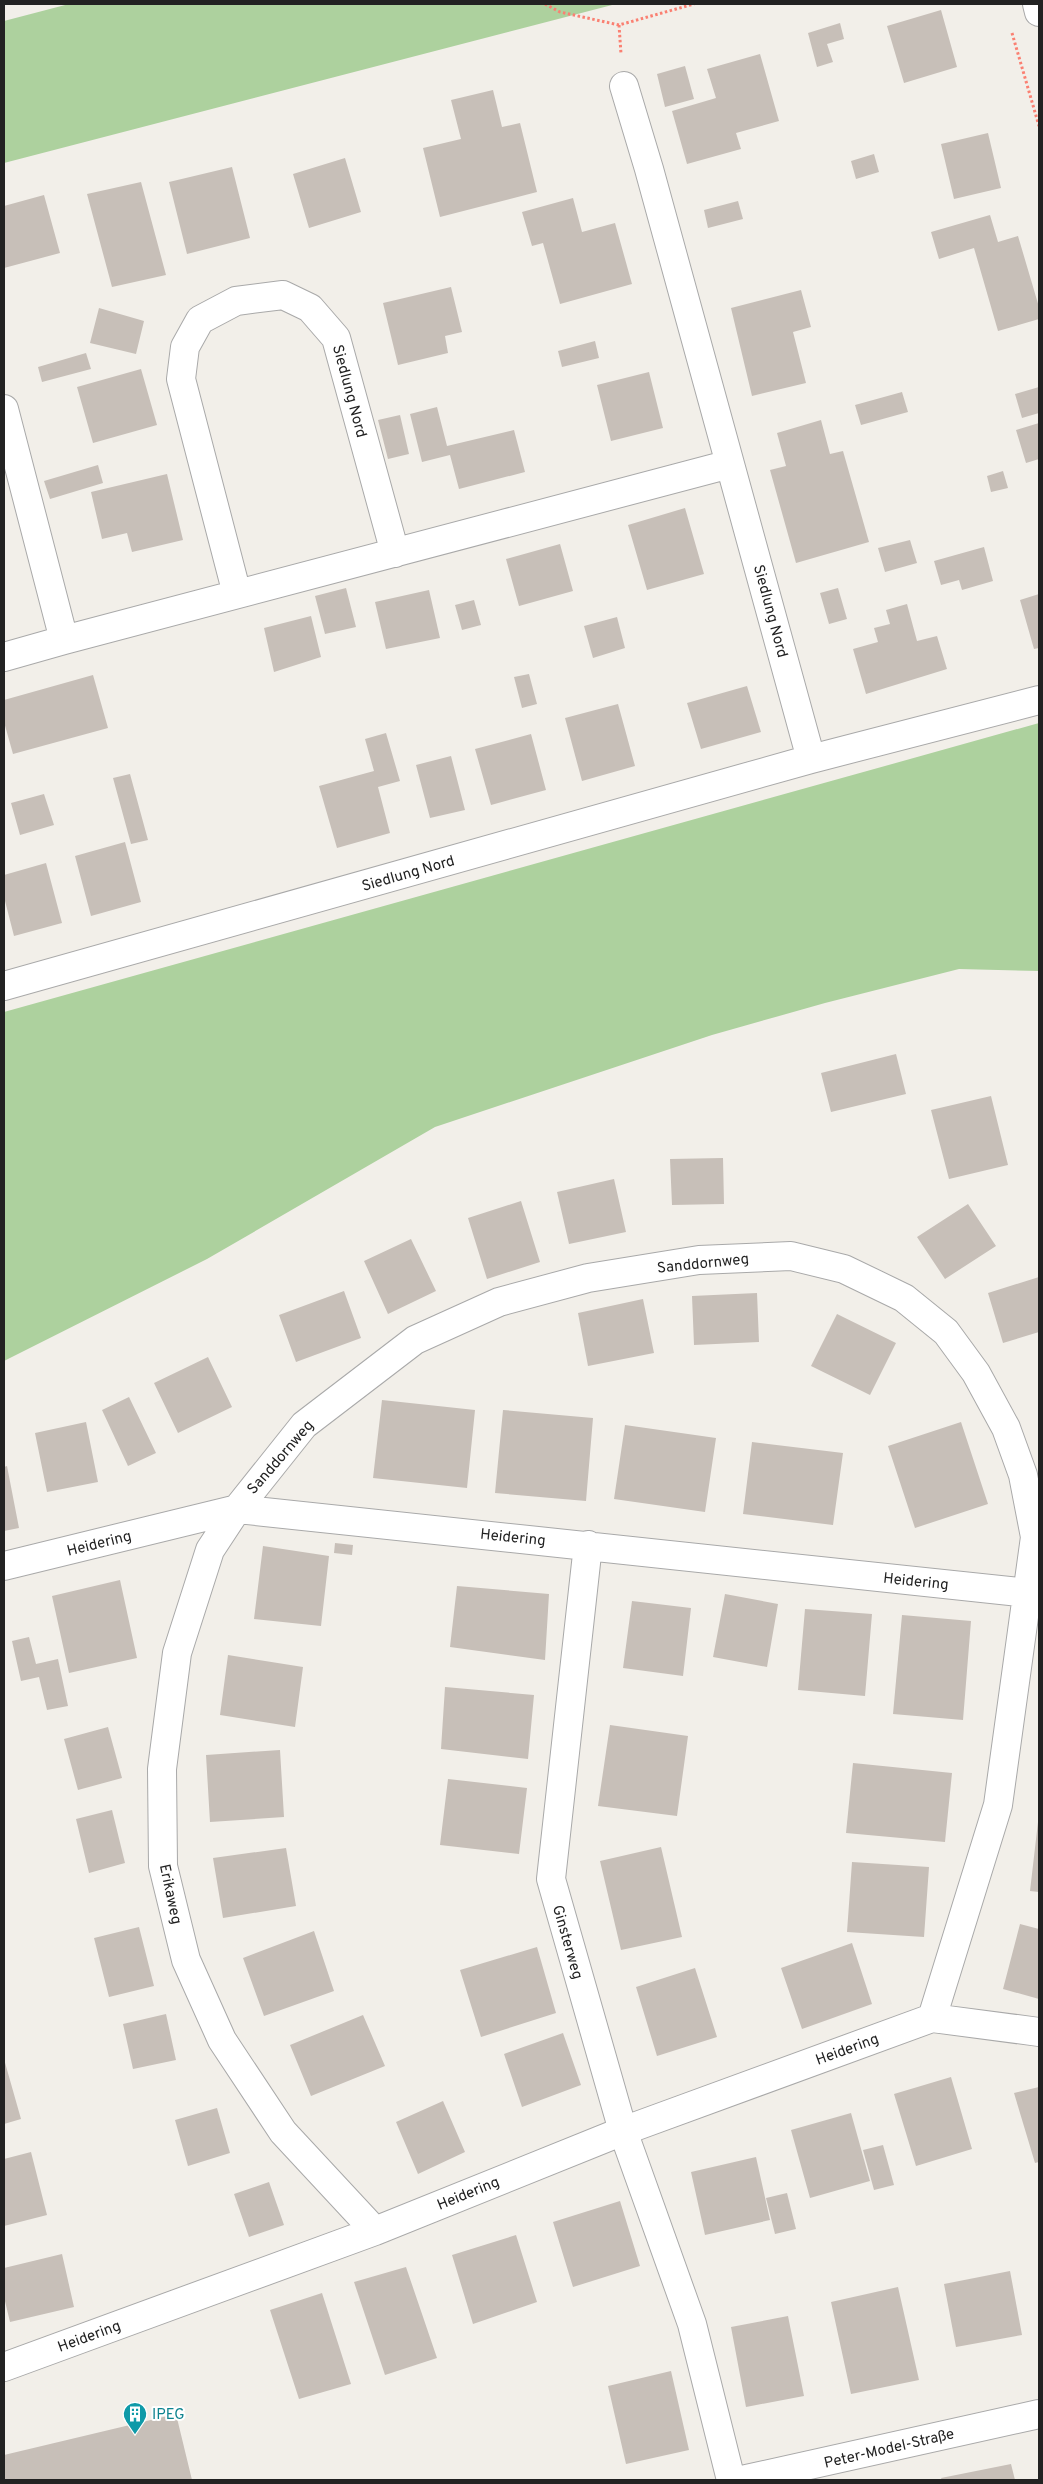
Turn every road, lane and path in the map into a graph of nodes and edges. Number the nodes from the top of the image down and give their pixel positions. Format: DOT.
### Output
graph roads {
  1 [pos="545,4"];
  2 [pos="694,4"];
  3 [pos="1037,4"];
  4 [pos="1039,12"];
  5 [pos="1012,32"];
  6 [pos="624,86"];
  7 [pos="1039,126"];
  8 [pos="4,409"];
  9 [pos="730,464"];
  10 [pos="395,553"];
  11 [pos="237,594"];
  12 [pos="64,640"];
  13 [pos="4,658"];
  14 [pos="1039,700"];
  15 [pos="812,759"];
  16 [pos="4,986"];
  17 [pos="237,1509"];
  18 [pos="588,1545"];
  19 [pos="4,1566"];
  20 [pos="1034,1592"];
  21 [pos="932,2018"];
  22 [pos="1039,2032"];
  23 [pos="623,2131"];
  24 [pos="375,2231"];
  25 [pos="4,2367"];
  26 [pos="1038,2420"];
  27 [pos="731,2480"];
  28 [pos="742,2480"];
  1 -- 2 [label="path"];
  3 -- 4 [label="street"];
  5 -- 7 [label="path"];
  6 -- 9 [label="street, Siedlung Nord"];
  8 -- 12 [label="street"];
  9 -- 10 [label="street"];
  9 -- 15 [label="street, Siedlung Nord"];
  10 -- 11 [label="street"];
  10 -- 11 [label="street, Siedlung Nord"];
  11 -- 12 [label="street"];
  12 -- 13 [label="street"];
  14 -- 15 [label="street, Siedlung Nord"];
  15 -- 16 [label="street, Siedlung Nord"];
  17 -- 18 [label="street, Heidering"];
  17 -- 19 [label="street, Heidering"];
  17 -- 20 [label="street, Sanddornweg"];
  17 -- 24 [label="street, Erikaweg"];
  18 -- 20 [label="street, Heidering"];
  18 -- 23 [label="street, Ginsterweg"];
  20 -- 21 [label="street"];
  21 -- 22 [label="street, Heidering"];
  21 -- 23 [label="street, Heidering"];
  23 -- 24 [label="street, Heidering"];
  23 -- 27 [label="street, Ginsterweg"];
  24 -- 25 [label="street, Heidering"];
  26 -- 28 [label="street, Peter-Model-Straße"];
}
